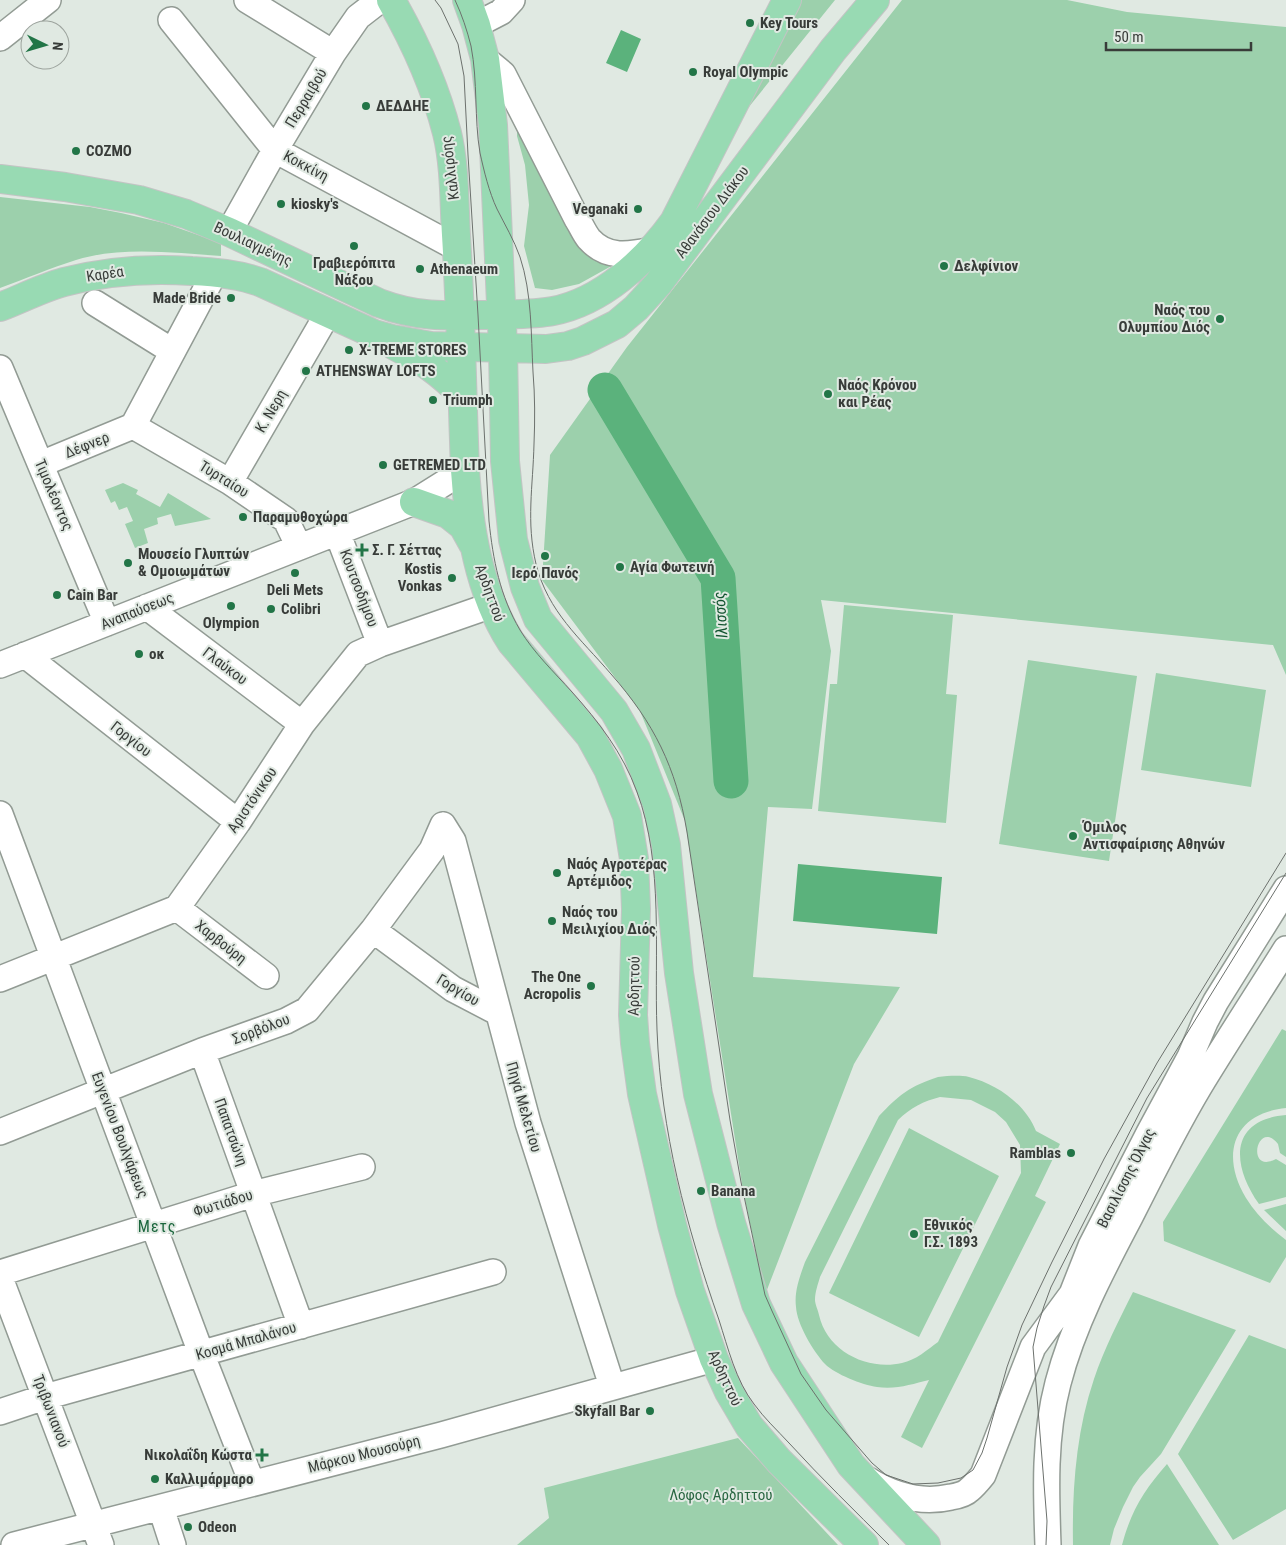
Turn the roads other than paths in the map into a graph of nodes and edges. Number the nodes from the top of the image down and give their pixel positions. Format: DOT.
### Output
graph roads {
  1 [pos="48,0"];
  2 [pos="247,0"];
  3 [pos="380,0"];
  4 [pos="391,0"];
  5 [pos="467,0"];
  6 [pos="512,0"];
  7 [pos="787,0"];
  8 [pos="875,0"];
  9 [pos="171,20"];
  10 [pos="476,25"];
  11 [pos="0,38"];
  12 [pos="333,53"];
  13 [pos="485,59"];
  14 [pos="275,150"];
  15 [pos="0,179"];
  16 [pos="228,232"];
  17 [pos="457,248"];
  18 [pos="652,250"];
  19 [pos="215,272"];
  20 [pos="94,303"];
  21 [pos="0,307"];
  22 [pos="328,313"];
  23 [pos="502,314"];
  24 [pos="459,316"];
  25 [pos="374,334"];
  26 [pos="461,347"];
  27 [pos="503,348"];
  28 [pos="172,351"];
  29 [pos="0,368"];
  30 [pos="462,395"];
  31 [pos="133,426"];
  32 [pos="41,464"];
  33 [pos="465,470"];
  34 [pos="230,482"];
  35 [pos="414,502"];
  36 [pos="337,532"];
  37 [pos="299,547"];
  38 [pos="475,547"];
  39 [pos="492,604"];
  40 [pos="147,607"];
  41 [pos="107,623"];
  42 [pos="380,644"];
  43 [pos="24,655"];
  44 [pos="0,665"];
  45 [pos="302,724"];
  46 [pos="0,817"];
  47 [pos="238,822"];
  48 [pos="443,825"];
  49 [pos="1286,888"];
  50 [pos="177,908"];
  51 [pos="373,930"];
  52 [pos="1286,949"];
  53 [pos="53,957"];
  54 [pos="266,976"];
  55 [pos="0,979"];
  56 [pos="497,1012"];
  57 [pos="202,1051"];
  58 [pos="103,1090"];
  59 [pos="0,1132"];
  60 [pos="362,1167"];
  61 [pos="253,1194"];
  62 [pos="154,1224"];
  63 [pos="493,1272"];
  64 [pos="0,1273"];
  65 [pos="0,1278"];
  66 [pos="301,1326"];
  67 [pos="201,1354"];
  68 [pos="714,1359"];
  69 [pos="612,1386"];
  70 [pos="45,1397"];
  71 [pos="0,1412"];
  72 [pos="864,1478"];
  73 [pos="252,1483"];
  74 [pos="161,1508"];
  75 [pos="97,1535"];
  76 [pos="14,1545"];
  77 [pos="173,1545"];
  78 [pos="864,1545"];
  79 [pos="926,1545"];
  80 [pos="1048,1545"];
  1 -- 11 [label="street"];
  2 -- 12 [label="street"];
  3 -- 12 [label="street, Περραιβού"];
  4 -- 17 [label="main road, Καλλιρόης"];
  5 -- 10 [label="main road"];
  6 -- 10 [label="street"];
  7 -- 18 [label="main road, Αθανάσιου Διάκου"];
  8 -- 27 [label="main road, Αθανάσιου Διάκου"];
  9 -- 14 [label="street, Κοκκίνη"];
  10 -- 13 [label="main road"];
  12 -- 14 [label="street, Περραιβού"];
  13 -- 18 [label="street"];
  13 -- 23 [label="main road"];
  14 -- 16 [label="street, Περραιβού"];
  14 -- 17 [label="street, Κοκκίνη"];
  15 -- 16 [label="main road, Βουλιαγμένης"];
  16 -- 24 [label="main road, Βουλιαγμένης"];
  17 -- 24 [label="main road, Καλλιρόης"];
  18 -- 23 [label="main road, Αθανάσιου Διάκου"];
  19 -- 21 [label="main road, Καρέα"];
  19 -- 22 [label="main road, Βουλιαγμένης"];
  19 -- 28 [label="street"];
  20 -- 28 [label="street, Καρέα"];
  22 -- 25 [label="main road, Βουλιαγμένης"];
  22 -- 34 [label="street, Κ. Νερη"];
  23 -- 24 [label="main road, Βουλιαγμένης"];
  23 -- 27 [label="main road"];
  24 -- 26 [label="main road, Καλλιρόης"];
  25 -- 26 [label="main road, Βουλιαγμένης"];
  25 -- 30 [label="main road"];
  26 -- 27 [label="main road, Βουλιαγμένης"];
  26 -- 30 [label="main road, Αρδηττού"];
  27 -- 72 [label="main road"];
  28 -- 31 [label="street"];
  29 -- 32 [label="street, Τιμολέοντος"];
  30 -- 33 [label="main road, Αρδηττού"];
  31 -- 32 [label="street, Δέφνερ"];
  31 -- 34 [label="street, Τυρταίου"];
  32 -- 41 [label="street, Τιμολέοντος"];
  33 -- 35 [label="street, Αναπαύσεως"];
  33 -- 38 [label="main road, Αρδηττού"];
  34 -- 37 [label="street, Τυρταίου"];
  35 -- 36 [label="street, Αναπαύσεως"];
  35 -- 38 [label="main road"];
  36 -- 37 [label="street, Αναπαύσεως"];
  36 -- 42 [label="street, Κουτσοδήμου"];
  37 -- 40 [label="street, Αναπαύσεως"];
  38 -- 39 [label="main road, Αρδηττού"];
  39 -- 42 [label="street, Αριστόνικου"];
  39 -- 68 [label="main road, Αρδηττού"];
  40 -- 41 [label="street, Αναπαύσεως"];
  40 -- 45 [label="street, Γλαύκου"];
  41 -- 43 [label="street, Αναπαύσεως"];
  42 -- 45 [label="street, Αριστόνικου"];
  43 -- 44 [label="street, Αναπαύσεως"];
  43 -- 47 [label="street, Γοργίου"];
  45 -- 47 [label="street, Αριστόνικου"];
  46 -- 53 [label="street, Ευγενίου Βουλγάρεως"];
  47 -- 50 [label="street, Αριστόνικου"];
  48 -- 51 [label="street, Σορβόλου"];
  48 -- 56 [label="street, Πηγά Μελετίου"];
  49 -- 72 [label="street, Βασιλίσσης Όλγας"];
  50 -- 53 [label="street"];
  50 -- 54 [label="street, Χαρβούρη"];
  51 -- 56 [label="street, Γοργίου"];
  51 -- 57 [label="street, Σορβόλου"];
  52 -- 80 [label="street, Βασιλίσσης Όλγας"];
  53 -- 55 [label="street"];
  53 -- 58 [label="street, Ευγενίου Βουλγάρεως"];
  56 -- 69 [label="street, Πηγά Μελετίου"];
  57 -- 58 [label="street, Σορβόλου"];
  57 -- 61 [label="street, Παπατσώνη"];
  58 -- 59 [label="street, Σορβόλου"];
  58 -- 62 [label="street, Ευγενίου Βουλγάρεως"];
  60 -- 61 [label="street, Φωτιάδου"];
  61 -- 62 [label="street, Φωτιάδου"];
  61 -- 66 [label="street, Παπατσώνη"];
  62 -- 64 [label="street, Φωτιάδου"];
  62 -- 67 [label="street, Ευγενίου Βουλγάρεως"];
  63 -- 66 [label="street, Κοσμά Μπαλάνου"];
  65 -- 70 [label="street, Τριβωνιανού"];
  66 -- 67 [label="street, Κοσμά Μπαλάνου"];
  67 -- 70 [label="street, Κοσμά Μπαλάνου"];
  67 -- 73 [label="street, Ευγενίου Βουλγάρεως"];
  68 -- 69 [label="street, Μάρκου Μουσούρη"];
  68 -- 78 [label="main road, Αρδηττού"];
  69 -- 73 [label="street, Μάρκου Μουσούρη"];
  70 -- 71 [label="street, Κοσμά Μπαλάνου"];
  70 -- 75 [label="street, Τριβωνιανού"];
  72 -- 79 [label="main road"];
  73 -- 74 [label="street, Μάρκου Μουσούρη"];
  74 -- 75 [label="street, Μάρκου Μουσούρη"];
  74 -- 77 [label="street"];
  75 -- 76 [label="street, Μάρκου Μουσούρη"];
}
